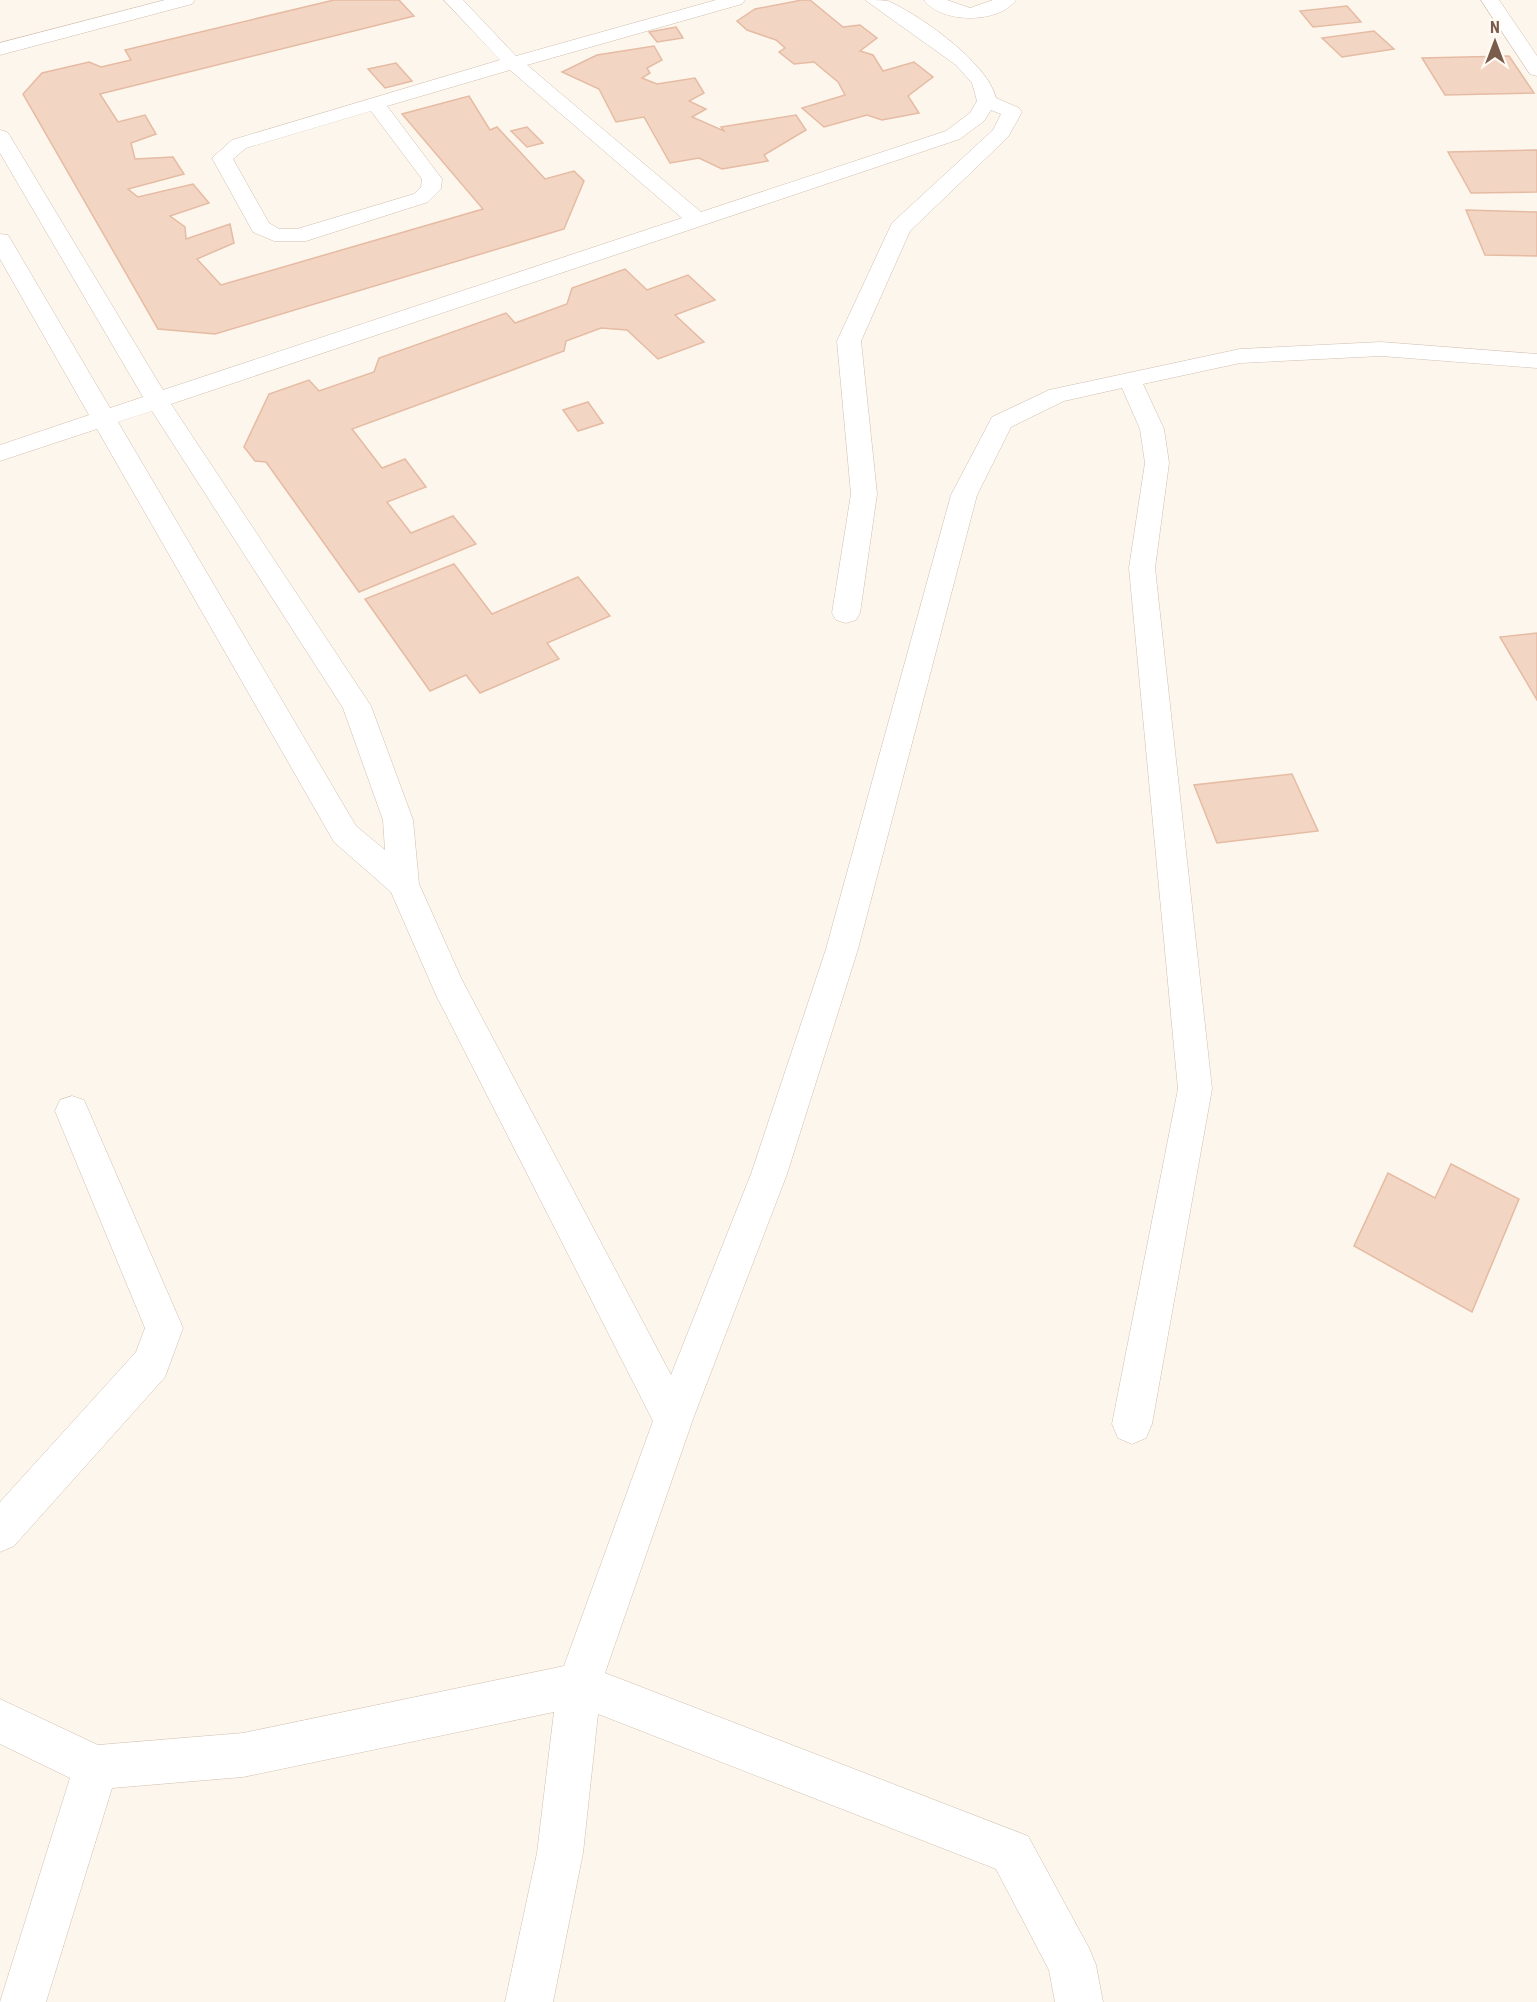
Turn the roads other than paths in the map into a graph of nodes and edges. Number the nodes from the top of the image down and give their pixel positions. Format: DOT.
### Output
graph roads {
  1 [pos="186,0"];
  2 [pos="453,0"];
  3 [pos="736,0"];
  4 [pos="874,0"];
  5 [pos="933,0"];
  6 [pos="1007,0"];
  7 [pos="1490,0"];
  8 [pos="0,49"];
  9 [pos="511,61"];
  10 [pos="1537,70"];
  11 [pos="987,101"];
  12 [pos="375,103"];
  13 [pos="0,136"];
  14 [pos="696,219"];
  15 [pos="0,240"];
  16 [pos="1537,361"];
  17 [pos="1130,381"];
  18 [pos="158,402"];
  19 [pos="105,420"];
  20 [pos="0,453"];
  21 [pos="846,613"];
  22 [pos="403,884"];
  23 [pos="72,1111"];
  24 [pos="673,1419"];
  25 [pos="1132,1424"];
  26 [pos="0,1532"];
  27 [pos="579,1685"];
  28 [pos="0,1721"];
  29 [pos="96,1767"];
  30 [pos="22,2002"];
  31 [pos="530,2002"];
  32 [pos="1079,2002"];
  1 -- 8 [label="street"];
  2 -- 9 [label="street"];
  3 -- 9 [label="street"];
  4 -- 11 [label="street"];
  5 -- 6 [label="street"];
  7 -- 10 [label="street"];
  9 -- 12 [label="street"];
  9 -- 14 [label="street"];
  11 -- 14 [label="street"];
  11 -- 21 [label="street"];
  12 -- 12 [label="street"];
  13 -- 18 [label="street"];
  14 -- 18 [label="street"];
  15 -- 19 [label="street"];
  16 -- 17 [label="street"];
  17 -- 24 [label="street"];
  17 -- 25 [label="street"];
  18 -- 19 [label="street"];
  18 -- 22 [label="street"];
  19 -- 20 [label="street"];
  19 -- 22 [label="street"];
  22 -- 24 [label="street"];
  23 -- 26 [label="street"];
  24 -- 27 [label="street"];
  27 -- 29 [label="street"];
  27 -- 31 [label="street"];
  27 -- 32 [label="street"];
  28 -- 29 [label="street"];
  29 -- 30 [label="street"];
}
